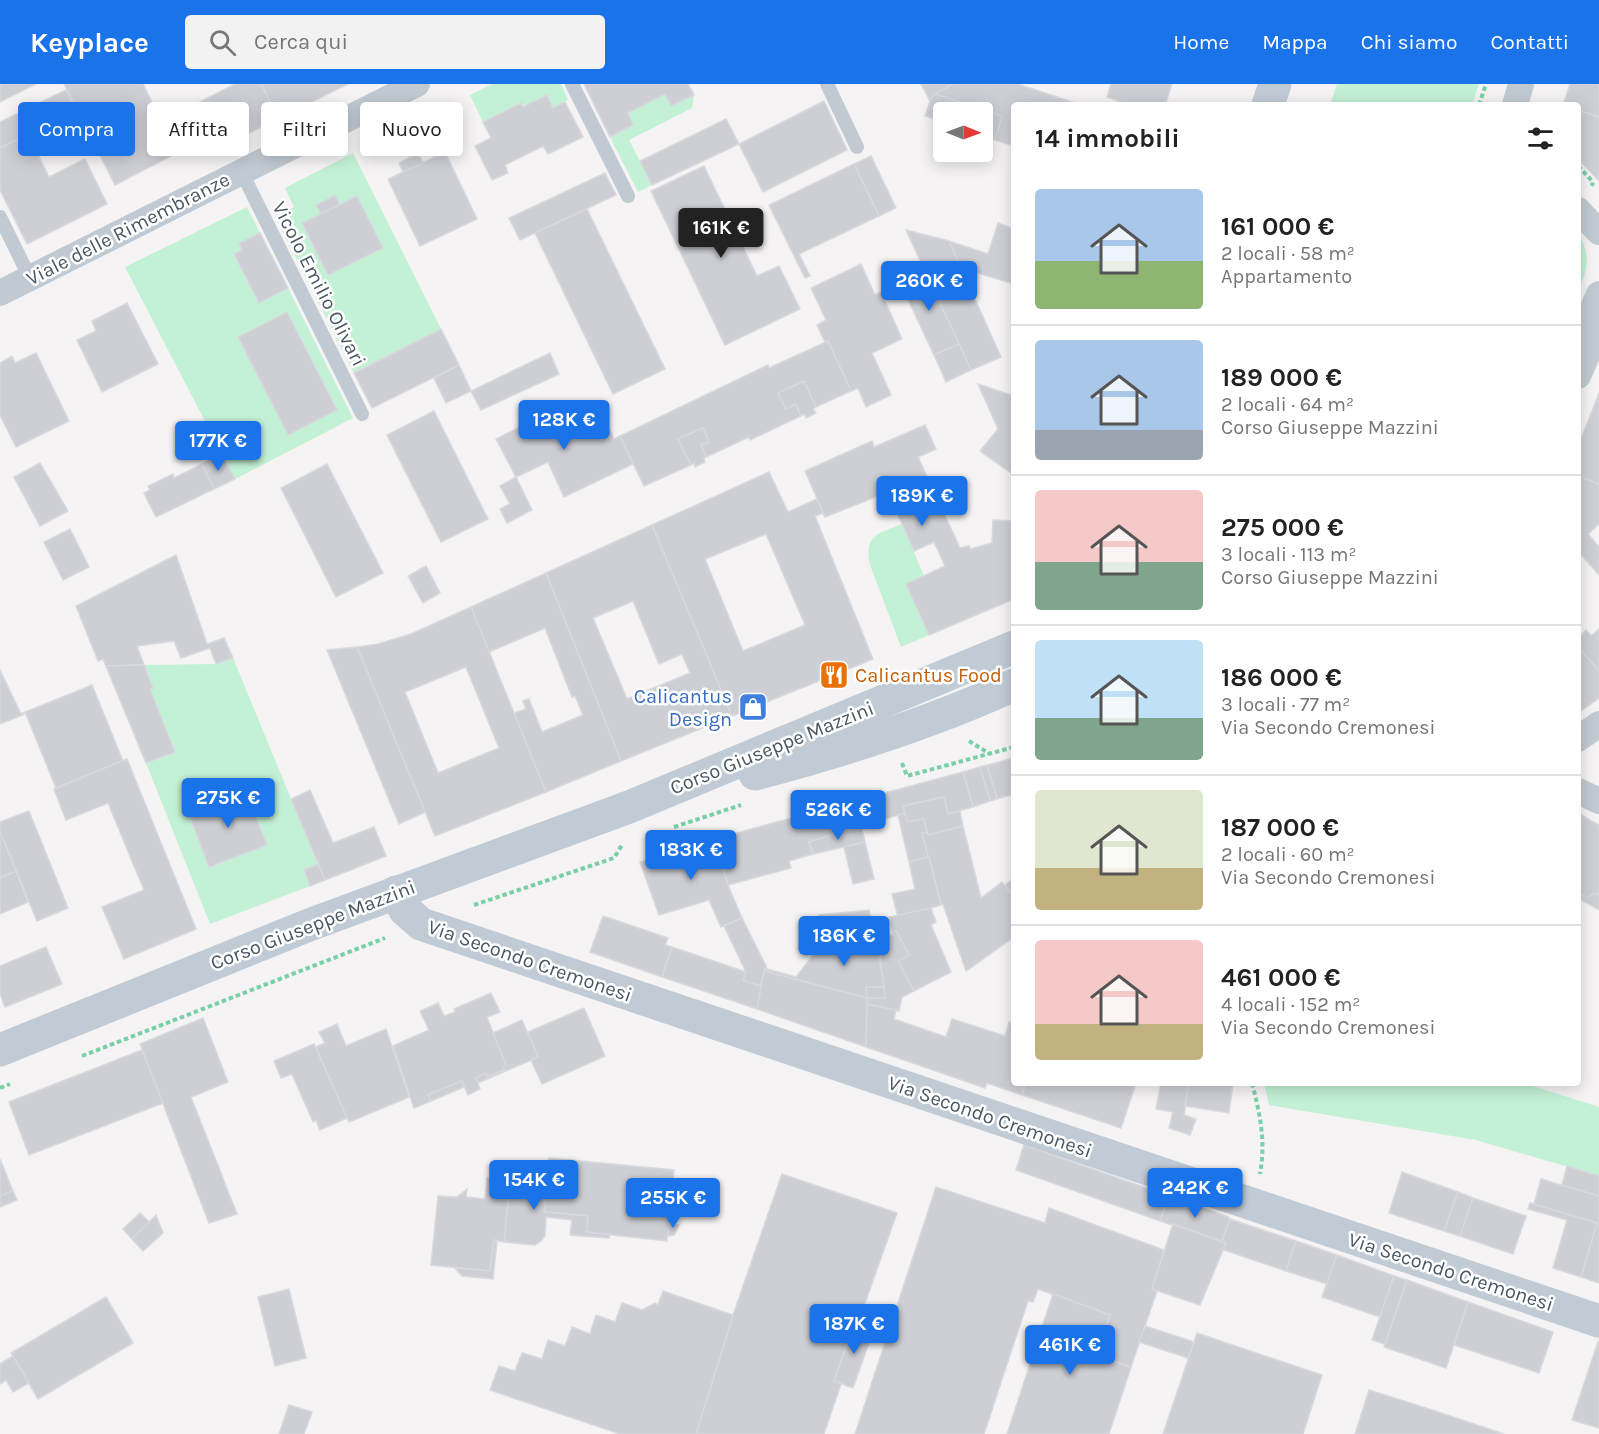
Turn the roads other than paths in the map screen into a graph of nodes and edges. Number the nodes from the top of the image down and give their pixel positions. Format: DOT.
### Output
graph roads {
  1 [pos="417,84"];
  2 [pos="573,84"];
  3 [pos="827,84"];
  4 [pos="1275,84"];
  5 [pos="1521,84"];
  6 [pos="1269,102"];
  7 [pos="1516,102"];
  8 [pos="857,147"];
  9 [pos="241,171"];
  10 [pos="628,196"];
  11 [pos="1581,213"];
  12 [pos="0,217"];
  13 [pos="1599,232"];
  14 [pos="30,278"];
  15 [pos="0,293"];
  16 [pos="1599,294"];
  17 [pos="1599,329"];
  18 [pos="1581,335"];
  19 [pos="1581,369"];
  20 [pos="362,414"];
  21 [pos="1011,648"];
  22 [pos="1011,686"];
  23 [pos="1581,792"];
  24 [pos="1599,801"];
  25 [pos="628,807"];
  26 [pos="396,892"];
  27 [pos="0,1050"];
  28 [pos="1599,1322"];
  1 -- 9 [label="street, Viale delle Rimembranze"];
  2 -- 10 [label="lane"];
  3 -- 8 [label="lane"];
  4 -- 6 [label="street"];
  5 -- 7 [label="street"];
  9 -- 14 [label="street, Viale delle Rimembranze"];
  9 -- 20 [label="lane, Vicolo Emilio Olivari"];
  11 -- 13 [label="street"];
  12 -- 14 [label="lane"];
  14 -- 15 [label="street, Viale delle Rimembranze"];
  16 -- 18 [label="street"];
  17 -- 19 [label="street"];
  21 -- 25 [label="street, Corso Giuseppe Mazzini"];
  22 -- 25 [label="street, Corso Giuseppe Mazzini"];
  23 -- 24 [label="street"];
  25 -- 26 [label="street, Corso Giuseppe Mazzini"];
  26 -- 27 [label="street, Corso Giuseppe Mazzini"];
  26 -- 28 [label="street, Via Secondo Cremonesi"];
}
